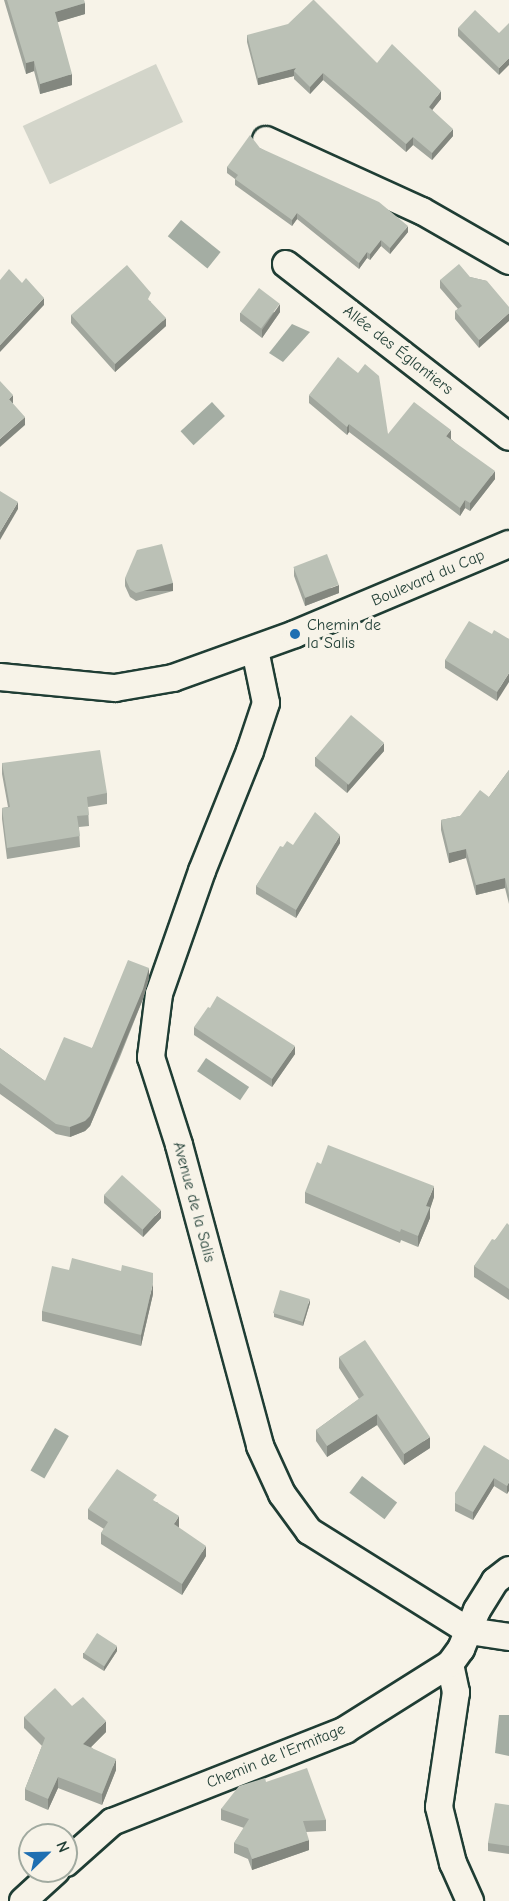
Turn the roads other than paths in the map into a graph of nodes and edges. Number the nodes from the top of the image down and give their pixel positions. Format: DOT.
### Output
graph roads {
  1 [pos="266,140"];
  2 [pos="509,261"];
  3 [pos="286,264"];
  4 [pos="509,437"];
  5 [pos="509,544"];
  6 [pos="255,650"];
  7 [pos="0,677"];
  8 [pos="509,1570"];
  9 [pos="469,1631"];
  10 [pos="509,1637"];
  11 [pos="450,1664"];
  12 [pos="78,1852"];
  13 [pos="42,1883"];
  14 [pos="22,1901"];
  15 [pos="470,1901"];
  1 -- 2 [label="street"];
  3 -- 4 [label="street, Allée des Églantiers"];
  5 -- 6 [label="street, Boulevard du Cap"];
  6 -- 7 [label="street, Boulevard du Cap"];
  6 -- 9 [label="street, Avenue de la Salis"];
  8 -- 9 [label="street, Chemin de l'Ermitage"];
  9 -- 10 [label="street, Avenue de la Salis"];
  9 -- 11 [label="street, Chemin de l'Ermitage"];
  11 -- 12 [label="street, Chemin de l'Ermitage"];
  11 -- 15 [label="street"];
  13 -- 14 [label="street"];
}
